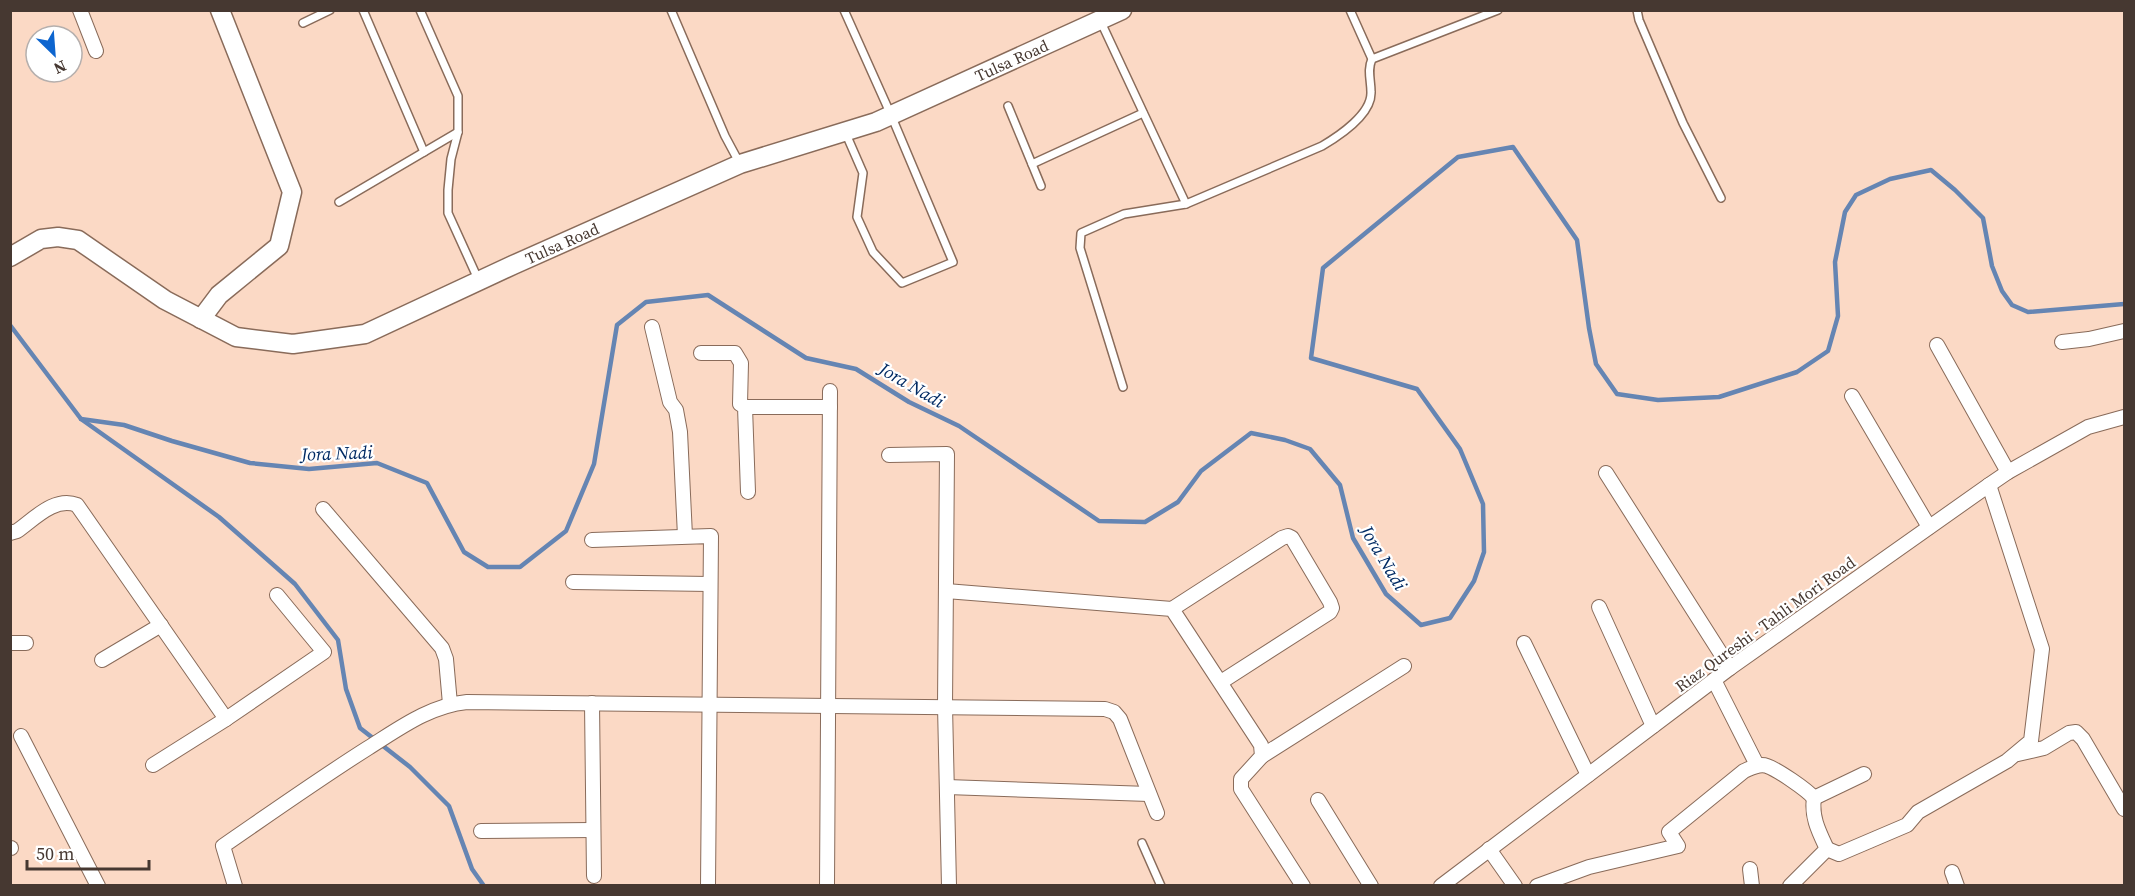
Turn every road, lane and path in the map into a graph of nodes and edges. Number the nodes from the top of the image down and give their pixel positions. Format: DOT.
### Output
graph roads {
  1 [pos="80,10"];
  2 [pos="220,10"];
  3 [pos="330,10"];
  4 [pos="363,10"];
  5 [pos="420,10"];
  6 [pos="671,10"];
  7 [pos="844,10"];
  8 [pos="1122,10"];
  9 [pos="1350,10"];
  10 [pos="1498,10"];
  11 [pos="1637,10"];
  12 [pos="1100,20"];
  13 [pos="303,23"];
  14 [pos="96,51"];
  15 [pos="1372,59"];
  16 [pos="1008,106"];
  17 [pos="1143,113"];
  18 [pos="891,115"];
  19 [pos="845,131"];
  20 [pos="458,132"];
  21 [pos="424,152"];
  22 [pos="740,164"];
  23 [pos="1032,164"];
  24 [pos="1041,186"];
  25 [pos="1721,198"];
  26 [pos="339,202"];
  27 [pos="1186,204"];
  28 [pos="10,257"];
  29 [pos="479,281"];
  30 [pos="201,319"];
  31 [pos="652,327"];
  32 [pos="2124,331"];
  33 [pos="2062,342"];
  34 [pos="1937,345"];
  35 [pos="701,353"];
  36 [pos="1123,387"];
  37 [pos="830,391"];
  38 [pos="1852,396"];
  39 [pos="745,407"];
  40 [pos="830,407"];
  41 [pos="2124,417"];
  42 [pos="889,455"];
  43 [pos="2008,472"];
  44 [pos="1606,473"];
  45 [pos="1989,485"];
  46 [pos="748,492"];
  47 [pos="323,509"];
  48 [pos="1929,527"];
  49 [pos="10,533"];
  50 [pos="685,536"];
  51 [pos="592,540"];
  52 [pos="573,582"];
  53 [pos="710,584"];
  54 [pos="946,591"];
  55 [pos="277,595"];
  56 [pos="1599,607"];
  57 [pos="1173,609"];
  58 [pos="162,625"];
  59 [pos="26,642"];
  60 [pos="10,643"];
  61 [pos="1524,643"];
  62 [pos="102,660"];
  63 [pos="1404,666"];
  64 [pos="1730,668"];
  65 [pos="1714,680"];
  66 [pos="1221,682"];
  67 [pos="592,703"];
  68 [pos="450,704"];
  69 [pos="709,704"];
  70 [pos="827,705"];
  71 [pos="945,706"];
  72 [pos="226,719"];
  73 [pos="1653,726"];
  74 [pos="21,736"];
  75 [pos="2018,754"];
  76 [pos="1262,756"];
  77 [pos="153,765"];
  78 [pos="1757,765"];
  79 [pos="1864,774"];
  80 [pos="1588,775"];
  81 [pos="947,787"];
  82 [pos="1149,794"];
  83 [pos="1814,798"];
  84 [pos="1318,801"];
  85 [pos="2124,809"];
  86 [pos="1157,813"];
  87 [pos="593,830"];
  88 [pos="481,831"];
  89 [pos="1142,843"];
  90 [pos="1490,849"];
  91 [pos="1827,849"];
  92 [pos="1750,869"];
  93 [pos="594,876"];
  94 [pos="98,885"];
  95 [pos="235,885"];
  96 [pos="708,885"];
  97 [pos="827,885"];
  98 [pos="950,885"];
  99 [pos="1161,885"];
  100 [pos="1304,885"];
  101 [pos="1371,885"];
  102 [pos="1441,885"];
  103 [pos="1515,885"];
  104 [pos="1537,885"];
  105 [pos="1752,885"];
  106 [pos="1790,885"];
  1 -- 14 [label="street"];
  2 -- 30 [label="street"];
  3 -- 13 [label="lane"];
  4 -- 21 [label="lane"];
  5 -- 20 [label="lane"];
  6 -- 22 [label="lane"];
  7 -- 18 [label="lane"];
  8 -- 12 [label="street, Tulsa Road"];
  9 -- 15 [label="lane"];
  10 -- 15 [label="lane"];
  11 -- 25 [label="lane"];
  12 -- 17 [label="lane"];
  12 -- 18 [label="street, Tulsa Road"];
  15 -- 27 [label="lane"];
  16 -- 23 [label="lane"];
  17 -- 23 [label="lane"];
  17 -- 27 [label="lane"];
  18 -- 19 [label="street, Tulsa Road"];
  18 -- 19 [label="lane"];
  19 -- 22 [label="street, Tulsa Road"];
  20 -- 21 [label="lane"];
  20 -- 29 [label="lane"];
  21 -- 26 [label="lane"];
  22 -- 29 [label="street, Tulsa Road"];
  23 -- 24 [label="lane"];
  27 -- 36 [label="lane"];
  28 -- 30 [label="street, Tulsa Road"];
  29 -- 30 [label="street, Tulsa Road"];
  31 -- 50 [label="street"];
  32 -- 33 [label="street"];
  34 -- 43 [label="street"];
  35 -- 39 [label="street"];
  37 -- 40 [label="street"];
  38 -- 48 [label="street"];
  39 -- 40 [label="street"];
  39 -- 46 [label="street"];
  40 -- 70 [label="street"];
  41 -- 43 [label="street, Riaz Qureshi - Tahli Mori Road"];
  42 -- 54 [label="street"];
  43 -- 45 [label="street, Riaz Qureshi - Tahli Mori Road"];
  44 -- 64 [label="street"];
  45 -- 48 [label="street, Riaz Qureshi - Tahli Mori Road"];
  45 -- 75 [label="street"];
  47 -- 68 [label="street"];
  48 -- 64 [label="street, Riaz Qureshi - Tahli Mori Road"];
  49 -- 58 [label="street"];
  50 -- 51 [label="street"];
  50 -- 53 [label="street"];
  52 -- 53 [label="street"];
  53 -- 69 [label="street"];
  54 -- 57 [label="street"];
  54 -- 71 [label="street"];
  55 -- 72 [label="street"];
  56 -- 73 [label="street"];
  57 -- 66 [label="street"];
  57 -- 66 [label="street"];
  58 -- 62 [label="street"];
  58 -- 72 [label="street"];
  59 -- 60 [label="street"];
  61 -- 80 [label="street"];
  63 -- 76 [label="street"];
  64 -- 65 [label="street, Riaz Qureshi - Tahli Mori Road"];
  65 -- 73 [label="street, Riaz Qureshi - Tahli Mori Road"];
  65 -- 78 [label="street"];
  66 -- 76 [label="street"];
  67 -- 68 [label="street"];
  67 -- 69 [label="street"];
  67 -- 87 [label="street"];
  68 -- 95 [label="street"];
  69 -- 70 [label="street"];
  69 -- 96 [label="street"];
  70 -- 71 [label="street"];
  70 -- 97 [label="street"];
  71 -- 81 [label="street"];
  71 -- 82 [label="street"];
  72 -- 77 [label="street"];
  73 -- 80 [label="street, Riaz Qureshi - Tahli Mori Road"];
  74 -- 94 [label="street"];
  75 -- 85 [label="street"];
  75 -- 91 [label="street"];
  76 -- 100 [label="street"];
  78 -- 83 [label="street"];
  78 -- 104 [label="street"];
  79 -- 83 [label="street"];
  80 -- 90 [label="street, Riaz Qureshi - Tahli Mori Road"];
  81 -- 82 [label="street"];
  81 -- 98 [label="street"];
  82 -- 86 [label="street"];
  83 -- 91 [label="street"];
  84 -- 101 [label="street"];
  87 -- 88 [label="street"];
  87 -- 93 [label="street"];
  89 -- 99 [label="lane"];
  90 -- 102 [label="street, Riaz Qureshi - Tahli Mori Road"];
  90 -- 103 [label="street"];
  91 -- 106 [label="street"];
  92 -- 105 [label="street"];
}
